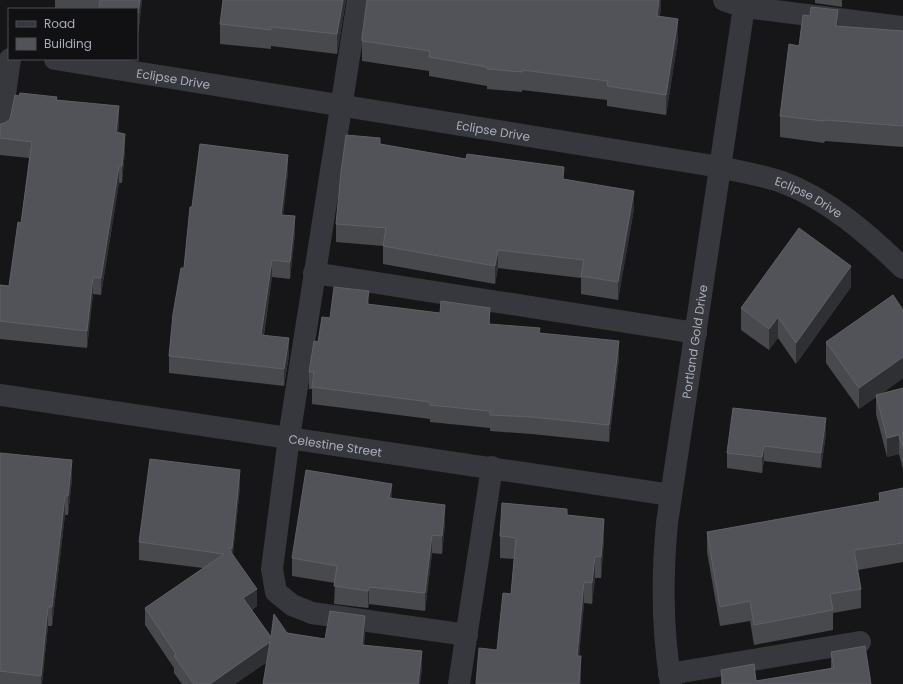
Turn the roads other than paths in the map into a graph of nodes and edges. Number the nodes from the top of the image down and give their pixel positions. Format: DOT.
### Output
graph roads {
  1 [pos="358,0"];
  2 [pos="738,2"];
  3 [pos="903,27"];
  4 [pos="10,60"];
  5 [pos="61,60"];
  6 [pos="341,106"];
  7 [pos="0,129"];
  8 [pos="720,167"];
  9 [pos="903,268"];
  10 [pos="314,273"];
  11 [pos="696,333"];
  12 [pos="0,395"];
  13 [pos="288,437"];
  14 [pos="492,467"];
  15 [pos="670,495"];
  16 [pos="467,635"];
  17 [pos="860,642"];
  18 [pos="670,679"];
  19 [pos="459,684"];
  1 -- 6 [label="street"];
  2 -- 3 [label="street"];
  2 -- 8 [label="street, Portland Gold Drive"];
  4 -- 7 [label="street"];
  5 -- 6 [label="street, Eclipse Drive"];
  6 -- 8 [label="street, Eclipse Drive"];
  6 -- 10 [label="street"];
  8 -- 9 [label="street, Eclipse Drive"];
  8 -- 11 [label="street, Portland Gold Drive"];
  10 -- 11 [label="street"];
  10 -- 13 [label="street"];
  11 -- 15 [label="street, Portland Gold Drive"];
  12 -- 13 [label="street, Celestine Street"];
  13 -- 14 [label="street, Celestine Street"];
  13 -- 16 [label="street"];
  14 -- 15 [label="street, Celestine Street"];
  14 -- 16 [label="street"];
  15 -- 18 [label="street, Portland Gold Drive"];
  16 -- 19 [label="street"];
  17 -- 18 [label="street"];
}
